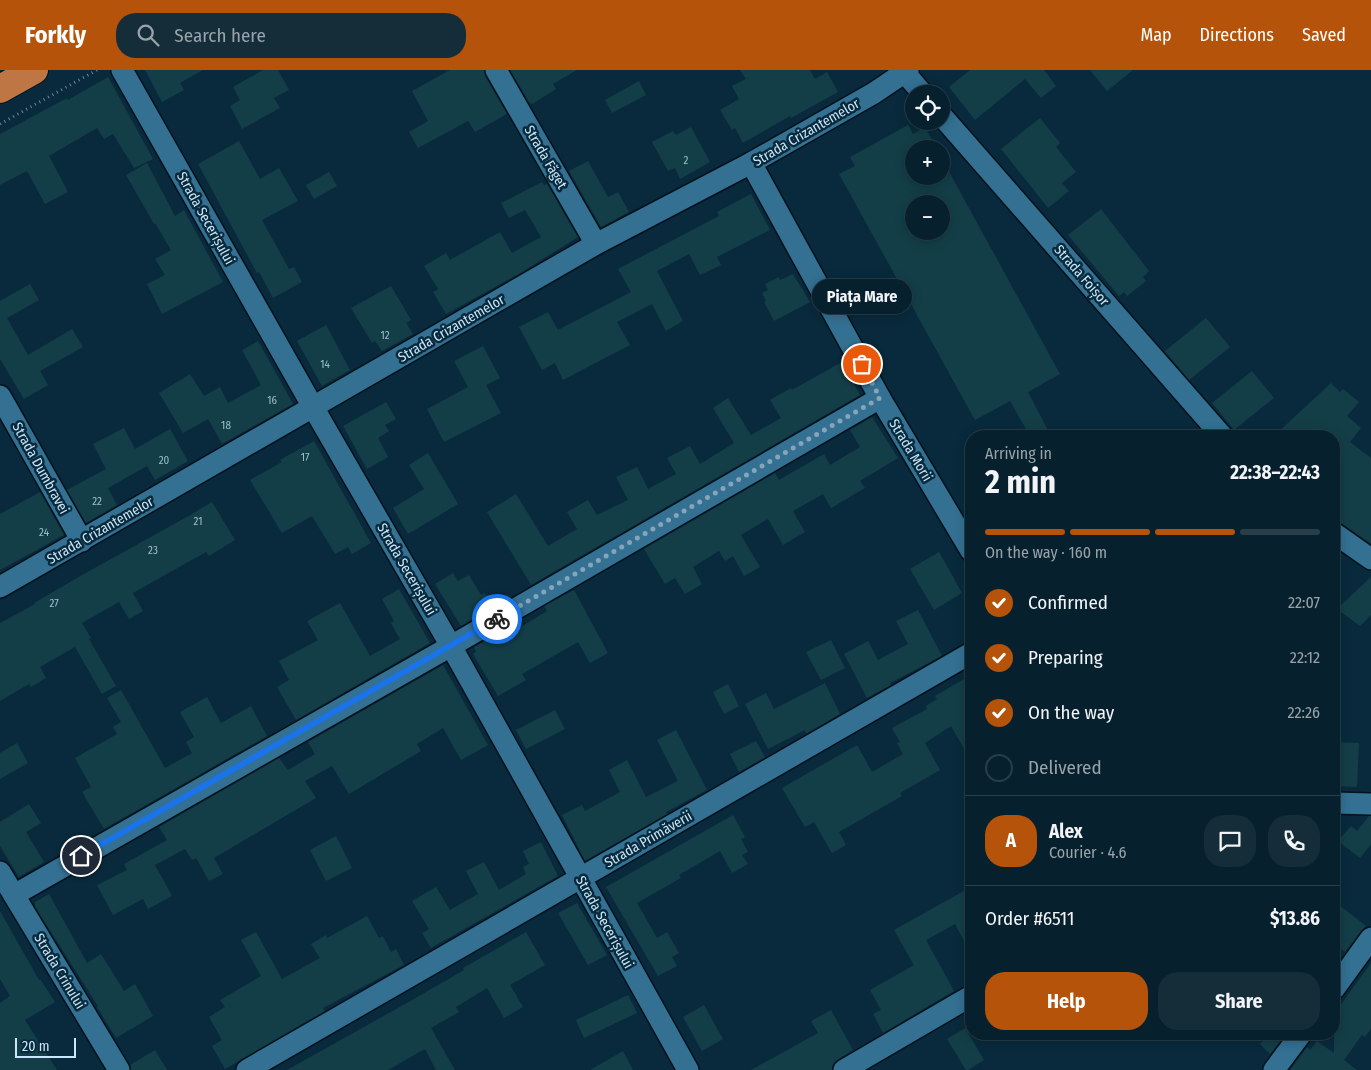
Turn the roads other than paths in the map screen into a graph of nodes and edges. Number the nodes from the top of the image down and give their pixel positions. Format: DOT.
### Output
graph roads {
  1 [pos="34,70"];
  2 [pos="122,70"];
  3 [pos="496,70"];
  4 [pos="904,71"];
  5 [pos="916,85"];
  6 [pos="0,89"];
  7 [pos="950,124"];
  8 [pos="751,163"];
  9 [pos="596,244"];
  10 [pos="0,396"];
  11 [pos="880,398"];
  12 [pos="313,408"];
  13 [pos="1217,430"];
  14 [pos="1340,537"];
  15 [pos="82,541"];
  16 [pos="965,541"];
  17 [pos="1371,559"];
  18 [pos="0,587"];
  19 [pos="451,646"];
  20 [pos="965,656"];
  21 [pos="1340,803"];
  22 [pos="1371,804"];
  23 [pos="0,872"];
  24 [pos="580,877"];
  25 [pos="14,895"];
  26 [pos="1371,938"];
  27 [pos="1340,981"];
  28 [pos="965,1000"];
  29 [pos="1296,1040"];
  30 [pos="855,1067"];
  31 [pos="119,1070"];
  32 [pos="248,1070"];
  33 [pos="688,1070"];
  34 [pos="1274,1070"];
  1 -- 6 [label="highway"];
  2 -- 12 [label="street, Strada Secerișului"];
  3 -- 9 [label="street, Strada Făget"];
  4 -- 5 [label="street"];
  4 -- 8 [label="street, Strada Crizantemelor"];
  7 -- 13 [label="street, Strada Foișor"];
  8 -- 9 [label="street, Strada Crizantemelor"];
  8 -- 11 [label="street, Strada Morii"];
  9 -- 12 [label="street, Strada Crizantemelor"];
  10 -- 15 [label="street, Strada Dumbravei"];
  11 -- 16 [label="street, Strada Morii"];
  11 -- 19 [label="street"];
  12 -- 15 [label="street, Strada Crizantemelor"];
  12 -- 19 [label="street, Strada Secerișului"];
  14 -- 17 [label="street"];
  15 -- 18 [label="street, Strada Crizantemelor"];
  19 -- 24 [label="street, Strada Secerișului"];
  19 -- 25 [label="street"];
  20 -- 24 [label="street, Strada Primăverii"];
  21 -- 22 [label="street"];
  23 -- 25 [label="street, Strada Crinului"];
  24 -- 32 [label="street, Strada Primăverii"];
  24 -- 33 [label="street, Strada Secerișului"];
  25 -- 31 [label="street, Strada Crinului"];
  26 -- 27 [label="street"];
  28 -- 30 [label="street"];
  29 -- 34 [label="street"];
}
